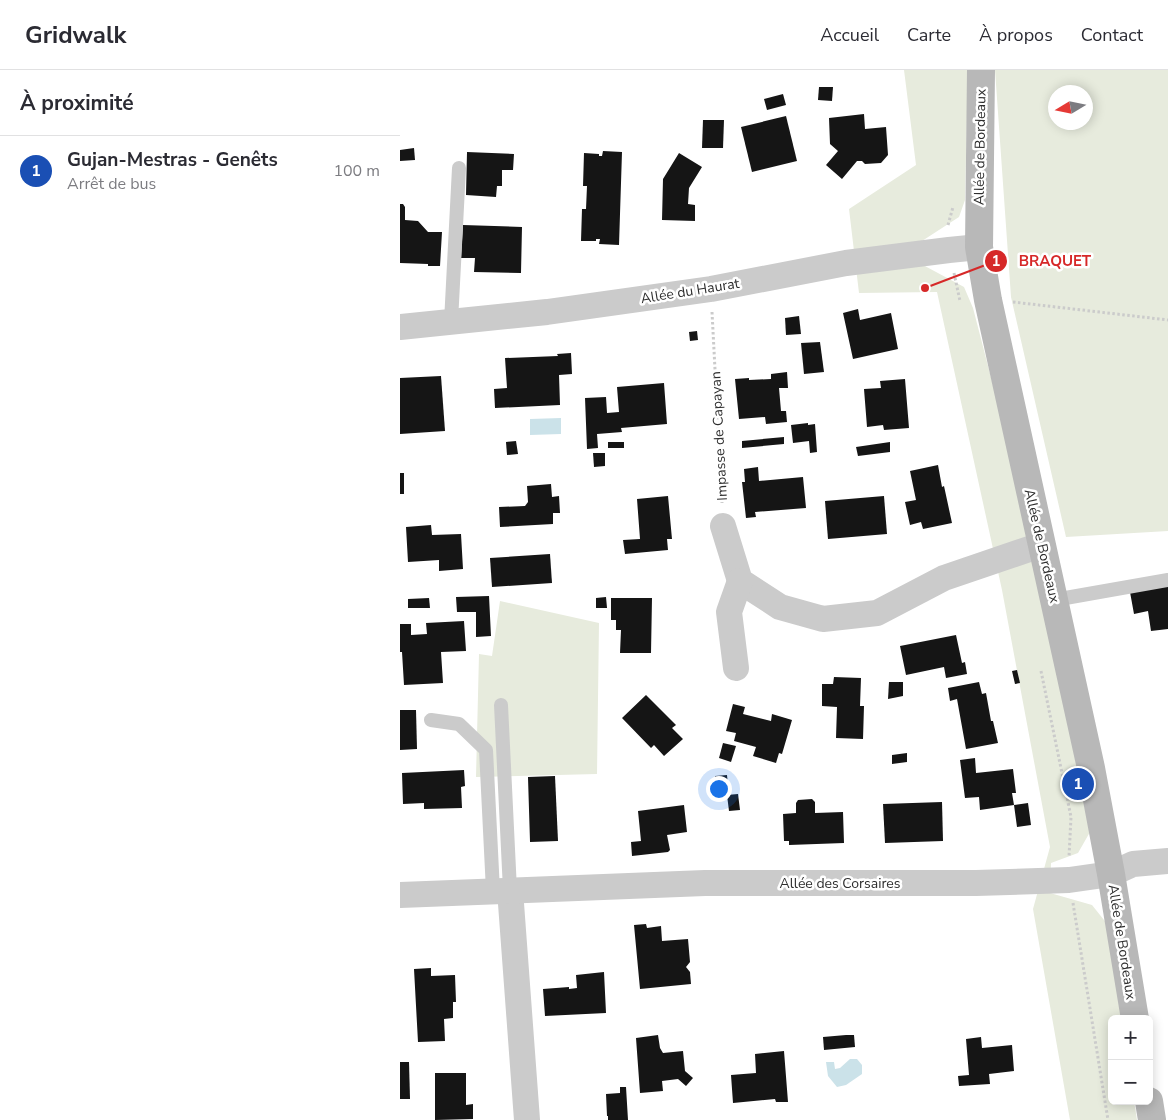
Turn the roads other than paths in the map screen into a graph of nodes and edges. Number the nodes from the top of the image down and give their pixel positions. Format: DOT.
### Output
graph roads {
  1 [pos="981,70"];
  2 [pos="459,168"];
  3 [pos="978,248"];
  4 [pos="451,322"];
  5 [pos="400,327"];
  6 [pos="723,526"];
  7 [pos="1041,545"];
  8 [pos="1168,580"];
  9 [pos="740,581"];
  10 [pos="1054,600"];
  11 [pos="736,668"];
  12 [pos="502,705"];
  13 [pos="431,720"];
  14 [pos="1168,861"];
  15 [pos="1111,874"];
  16 [pos="501,891"];
  17 [pos="400,896"];
  18 [pos="1134,1015"];
  19 [pos="1150,1105"];
  20 [pos="527,1120"];
  21 [pos="1152,1120"];
  1 -- 3 [label="main road, Allée de Bordeaux"];
  2 -- 4 [label="lane"];
  3 -- 4 [label="street, Allée du Haurat"];
  3 -- 7 [label="main road, Allée de Bordeaux"];
  4 -- 5 [label="street, Allée du Haurat"];
  6 -- 9 [label="street"];
  7 -- 9 [label="street"];
  7 -- 10 [label="main road, Allée de Bordeaux"];
  8 -- 10 [label="lane"];
  9 -- 11 [label="street"];
  10 -- 15 [label="main road, Allée de Bordeaux"];
  12 -- 16 [label="lane"];
  13 -- 16 [label="lane"];
  14 -- 15 [label="street, Allée des Corsaires"];
  15 -- 16 [label="street, Allée des Corsaires"];
  15 -- 18 [label="main road, Allée de Bordeaux"];
  16 -- 17 [label="street, Allée des Corsaires"];
  16 -- 20 [label="street"];
  19 -- 21 [label="main road"];
}
